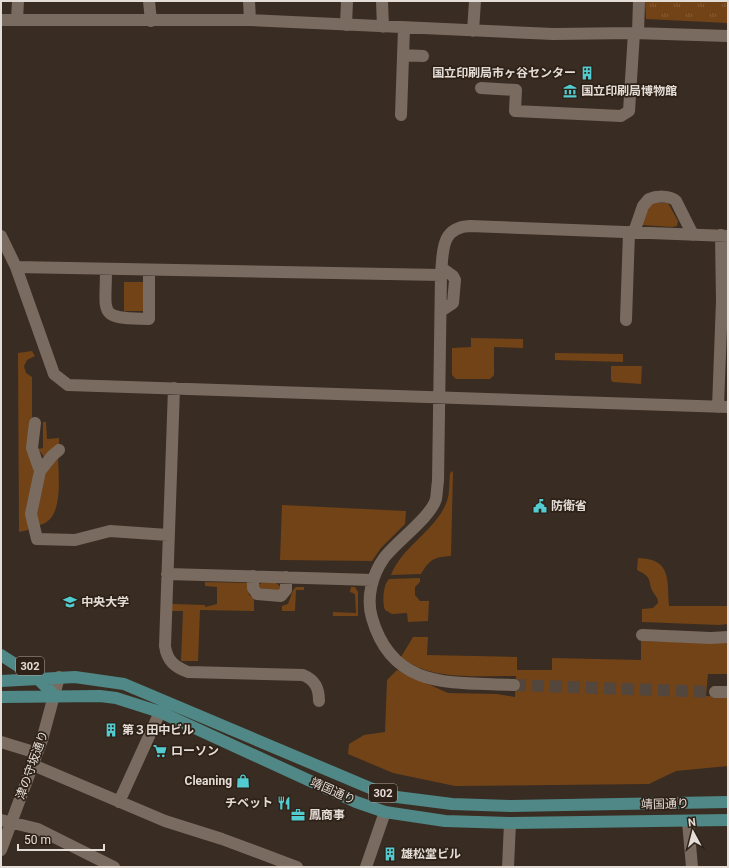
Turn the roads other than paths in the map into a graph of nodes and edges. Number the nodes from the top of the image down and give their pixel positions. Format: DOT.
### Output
graph roads {
  1 [pos="18,1"];
  2 [pos="149,1"];
  3 [pos="249,1"];
  4 [pos="347,1"];
  5 [pos="382,1"];
  6 [pos="475,1"];
  7 [pos="639,1"];
  8 [pos="1,20"];
  9 [pos="17,20"];
  10 [pos="250,20"];
  11 [pos="150,21"];
  12 [pos="346,25"];
  13 [pos="383,26"];
  14 [pos="404,28"];
  15 [pos="473,31"];
  16 [pos="636,33"];
  17 [pos="728,36"];
  18 [pos="403,55"];
  19 [pos="423,56"];
  20 [pos="481,88"];
  21 [pos="401,115"];
  22 [pos="631,232"];
  23 [pos="693,235"];
  24 [pos="1,236"];
  25 [pos="725,236"];
  26 [pos="16,267"];
  27 [pos="106,269"];
  28 [pos="149,270"];
  29 [pos="441,272"];
  30 [pos="626,320"];
  31 [pos="174,388"];
  32 [pos="439,398"];
  33 [pos="723,407"];
  34 [pos="35,423"];
  35 [pos="59,450"];
  36 [pos="40,471"];
  37 [pos="168,535"];
  38 [pos="167,574"];
  39 [pos="253,576"];
  40 [pos="286,577"];
  41 [pos="373,580"];
  42 [pos="642,635"];
  43 [pos="728,637"];
  44 [pos="1,654"];
  45 [pos="20,666"];
  46 [pos="59,677"];
  47 [pos="38,679"];
  48 [pos="1,680"];
  49 [pos="514,685"];
  50 [pos="715,692"];
  51 [pos="728,692"];
  52 [pos="55,696"];
  53 [pos="1,697"];
  54 [pos="319,700"];
  55 [pos="160,712"];
  56 [pos="1,742"];
  57 [pos="37,753"];
  58 [pos="33,765"];
  59 [pos="119,802"];
  60 [pos="728,802"];
  61 [pos="385,812"];
  62 [pos="728,820"];
  63 [pos="6,821"];
  64 [pos="688,822"];
  65 [pos="510,823"];
  66 [pos="1,850"];
  67 [pos="114,867"];
  68 [pos="297,867"];
  69 [pos="366,867"];
  70 [pos="508,867"];
  71 [pos="692,867"];
  1 -- 9 [label="street"];
  2 -- 11 [label="street"];
  3 -- 10 [label="street"];
  4 -- 12 [label="street"];
  5 -- 13 [label="street"];
  6 -- 15 [label="street"];
  7 -- 16 [label="street"];
  8 -- 9 [label="street"];
  9 -- 11 [label="street"];
  10 -- 11 [label="street"];
  10 -- 12 [label="street"];
  12 -- 13 [label="street"];
  13 -- 14 [label="street"];
  14 -- 15 [label="street"];
  14 -- 18 [label="street"];
  15 -- 16 [label="street"];
  16 -- 17 [label="street"];
  16 -- 20 [label="street"];
  18 -- 19 [label="street"];
  18 -- 21 [label="street"];
  22 -- 23 [label="street"];
  22 -- 23 [label="street"];
  22 -- 29 [label="street"];
  22 -- 30 [label="street"];
  23 -- 25 [label="street"];
  24 -- 26 [label="street"];
  25 -- 33 [label="street"];
  26 -- 27 [label="street"];
  26 -- 31 [label="street"];
  27 -- 28 [label="street"];
  27 -- 28 [label="street"];
  28 -- 29 [label="street"];
  29 -- 32 [label="street"];
  31 -- 32 [label="street"];
  31 -- 37 [label="street"];
  32 -- 33 [label="street"];
  32 -- 41 [label="street"];
  34 -- 36 [label="street"];
  35 -- 36 [label="street"];
  36 -- 37 [label="street"];
  37 -- 38 [label="street"];
  38 -- 39 [label="street"];
  38 -- 54 [label="street"];
  39 -- 40 [label="street"];
  39 -- 40 [label="street"];
  40 -- 41 [label="street"];
  41 -- 49 [label="street"];
  42 -- 43 [label="street"];
  44 -- 45 [label="main road"];
  44 -- 46 [label="main road, 302"];
  45 -- 47 [label="main road"];
  45 -- 48 [label="main road"];
  46 -- 47 [label="main road, 靖国通り / 302"];
  46 -- 52 [label="street, 津の守坂通り"];
  46 -- 60 [label="main road, 靖国通り / 302"];
  47 -- 48 [label="main road, 靖国通り / 302"];
  47 -- 52 [label="main road"];
  50 -- 51 [label="street"];
  52 -- 53 [label="main road, 靖国通り / 302"];
  52 -- 55 [label="main road, 靖国通り / 302"];
  52 -- 57 [label="street, 津の守坂通り"];
  55 -- 59 [label="street"];
  55 -- 61 [label="main road, 靖国通り / 302"];
  56 -- 57 [label="street"];
  57 -- 58 [label="street, 津の守坂通り"];
  58 -- 59 [label="street"];
  58 -- 63 [label="street, 津の守坂通り"];
  59 -- 68 [label="street"];
  61 -- 65 [label="main road, 靖国通り / 302"];
  61 -- 69 [label="street"];
  62 -- 64 [label="main road, 靖国通り / 302"];
  63 -- 66 [label="street, 津の守坂通り"];
  63 -- 67 [label="street"];
  64 -- 65 [label="main road, 靖国通り / 302"];
  64 -- 71 [label="street"];
  65 -- 70 [label="street"];
}
